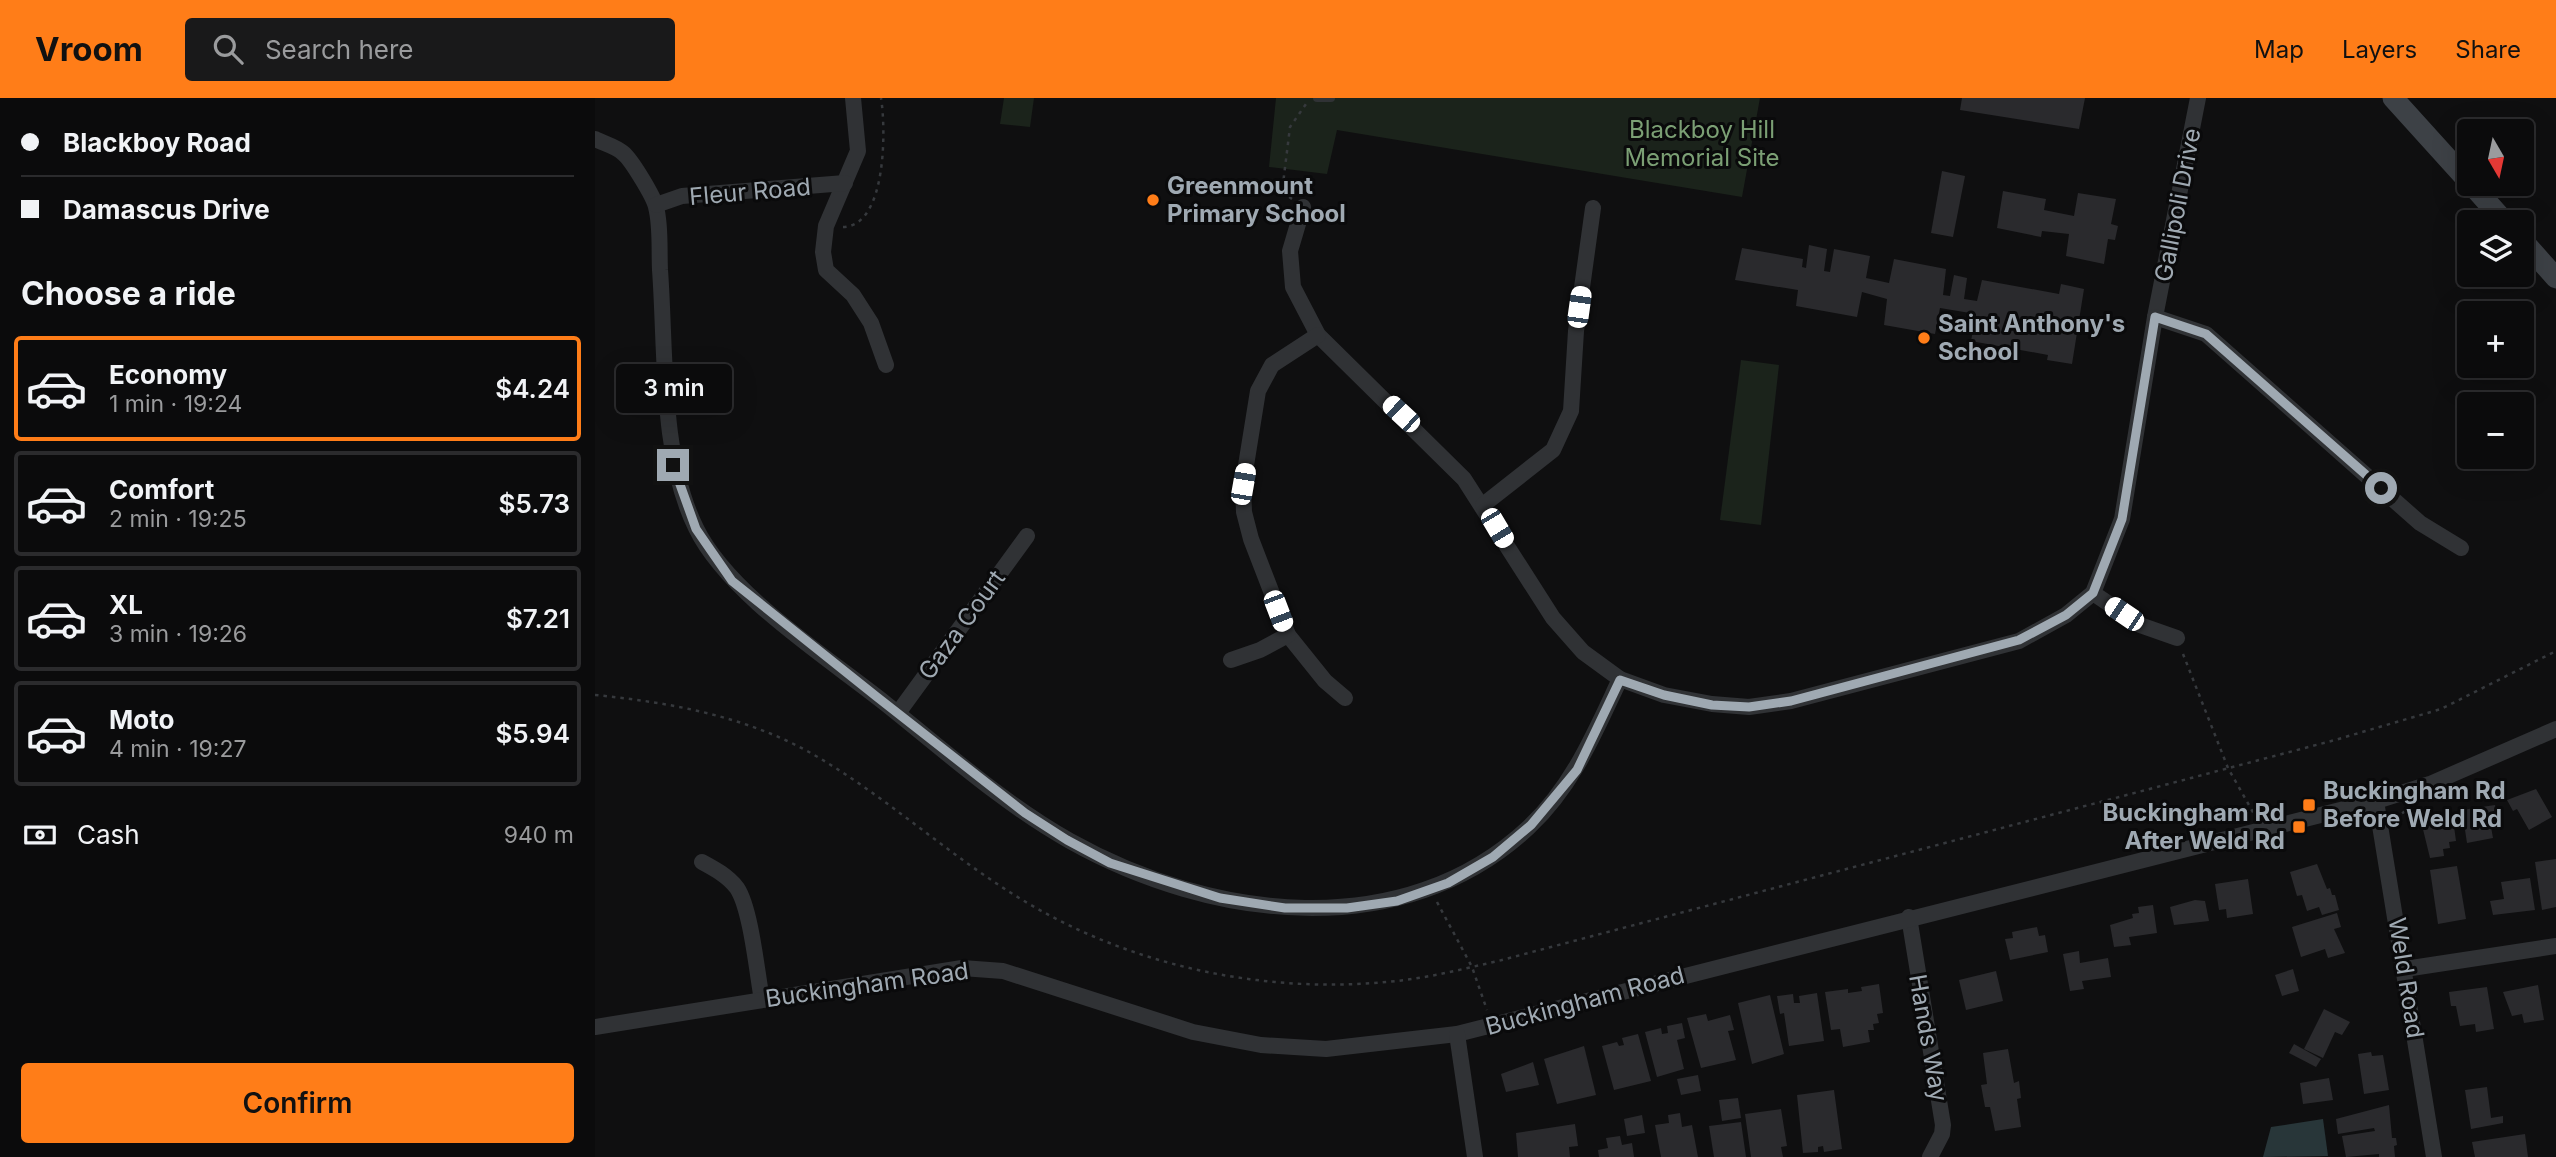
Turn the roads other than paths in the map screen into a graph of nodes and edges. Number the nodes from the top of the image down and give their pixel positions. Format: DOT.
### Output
graph roads {
  1 [pos="853,98"];
  2 [pos="1317,98"];
  3 [pos="1331,98"];
  4 [pos="2198,98"];
  5 [pos="2393,98"];
  6 [pos="595,139"];
  7 [pos="2457,169"];
  8 [pos="845,183"];
  9 [pos="2482,196"];
  10 [pos="656,205"];
  11 [pos="1303,207"];
  12 [pos="1593,208"];
  13 [pos="2494,210"];
  14 [pos="2534,253"];
  15 [pos="2556,278"];
  16 [pos="2155,317"];
  17 [pos="1318,335"];
  18 [pos="886,365"];
  19 [pos="1483,505"];
  20 [pos="1027,536"];
  21 [pos="2462,548"];
  22 [pos="2093,593"];
  23 [pos="1288,635"];
  24 [pos="2177,638"];
  25 [pos="1231,660"];
  26 [pos="1620,680"];
  27 [pos="1345,698"];
  28 [pos="898,713"];
  29 [pos="2556,729"];
  30 [pos="2376,801"];
  31 [pos="702,862"];
  32 [pos="1909,917"];
  33 [pos="2556,946"];
  34 [pos="2405,970"];
  35 [pos="762,1000"];
  36 [pos="595,1027"];
  37 [pos="1457,1034"];
  38 [pos="1475,1157"];
  39 [pos="1930,1157"];
  40 [pos="2434,1157"];
  1 -- 8 [label="street"];
  2 -- 3 [label="lane"];
  4 -- 16 [label="street, Gallipoli Drive"];
  5 -- 7 [label="main road"];
  6 -- 10 [label="street"];
  8 -- 10 [label="street, Fleur Road"];
  8 -- 18 [label="street"];
  9 -- 13 [label="main road"];
  10 -- 28 [label="street"];
  11 -- 17 [label="street, Gallipoli Drive"];
  12 -- 19 [label="street"];
  14 -- 15 [label="main road"];
  16 -- 21 [label="street"];
  16 -- 22 [label="street, Gallipoli Drive"];
  17 -- 19 [label="street, Gallipoli Drive"];
  17 -- 23 [label="street"];
  19 -- 26 [label="street, Gallipoli Drive"];
  20 -- 28 [label="street, Gaza Court"];
  22 -- 24 [label="street"];
  22 -- 26 [label="street, Gallipoli Drive"];
  23 -- 25 [label="street"];
  23 -- 27 [label="street"];
  26 -- 28 [label="street"];
  29 -- 30 [label="street, Buckingham Road"];
  30 -- 32 [label="street, Buckingham Road"];
  30 -- 34 [label="street, Weld Road"];
  31 -- 35 [label="street"];
  32 -- 37 [label="street, Buckingham Road"];
  32 -- 39 [label="street, Hands Way"];
  33 -- 34 [label="street"];
  34 -- 40 [label="street, Weld Road"];
  35 -- 36 [label="street, Buckingham Road"];
  35 -- 37 [label="street, Buckingham Road"];
  37 -- 38 [label="street"];
}
